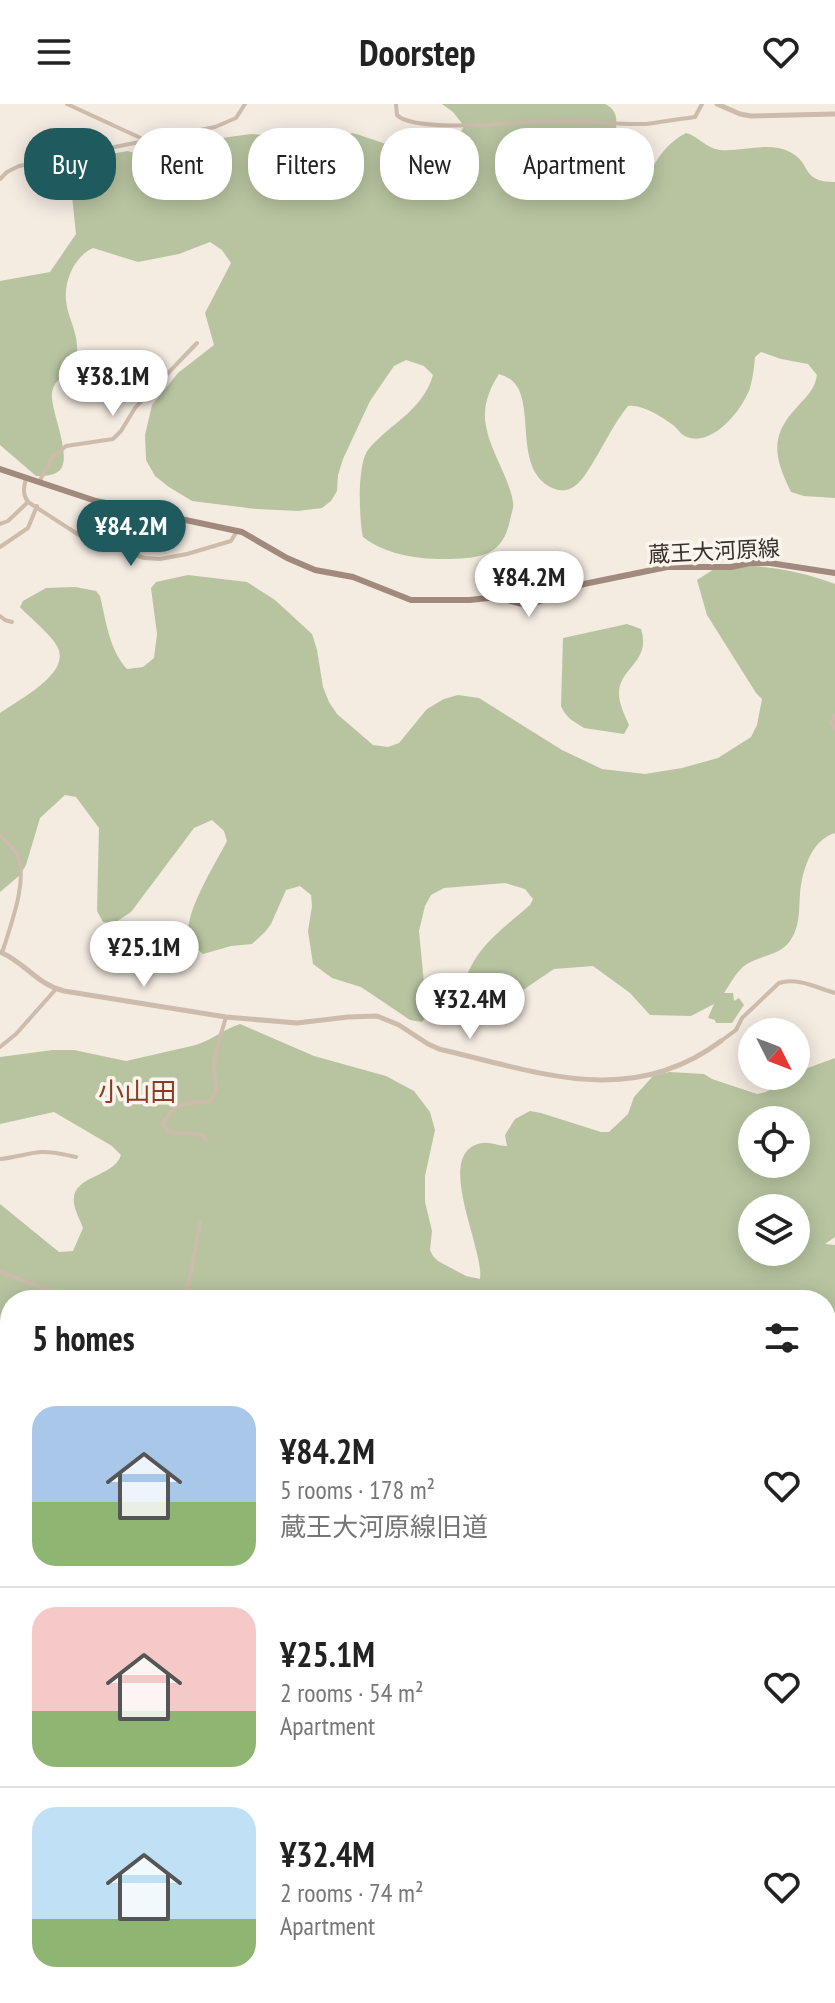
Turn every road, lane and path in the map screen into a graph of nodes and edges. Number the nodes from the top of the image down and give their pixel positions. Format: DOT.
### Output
graph roads {
  1 [pos="67,104"];
  2 [pos="245,104"];
  3 [pos="396,104"];
  4 [pos="702,104"];
  5 [pos="717,104"];
  6 [pos="835,114"];
  7 [pos="208,128"];
  8 [pos="132,134"];
  9 [pos="132,144"];
  10 [pos="0,179"];
  11 [pos="197,343"];
  12 [pos="0,469"];
  13 [pos="26,478"];
  14 [pos="38,483"];
  15 [pos="26,499"];
  16 [pos="37,506"];
  17 [pos="0,524"];
  18 [pos="237,531"];
  19 [pos="0,547"];
  20 [pos="835,573"];
  21 [pos="0,616"];
  22 [pos="12,622"];
  23 [pos="835,715"];
  24 [pos="835,729"];
  25 [pos="0,836"];
  26 [pos="1,952"];
  27 [pos="56,989"];
  28 [pos="835,993"];
  29 [pos="226,1017"];
  30 [pos="721,1041"];
  31 [pos="0,1047"];
  32 [pos="206,1140"];
  33 [pos="76,1157"];
  34 [pos="0,1159"];
  35 [pos="200,1223"];
  36 [pos="0,1272"];
  37 [pos="49,1290"];
  38 [pos="186,1290"];
  1 -- 8 [label="street"];
  2 -- 7 [label="street"];
  3 -- 4 [label="street"];
  5 -- 6 [label="street"];
  9 -- 10 [label="street"];
  11 -- 14 [label="street"];
  12 -- 13 [label="main road, 蔵王大河原線"];
  13 -- 14 [label="main road, 蔵王大河原線"];
  13 -- 15 [label="street"];
  14 -- 18 [label="main road, 蔵王大河原線"];
  15 -- 16 [label="street"];
  15 -- 17 [label="street"];
  16 -- 18 [label="street"];
  16 -- 19 [label="street"];
  18 -- 20 [label="main road, 蔵王大河原線"];
  21 -- 22 [label="street"];
  23 -- 24 [label="street"];
  25 -- 26 [label="street"];
  26 -- 27 [label="street"];
  27 -- 29 [label="street"];
  27 -- 31 [label="street"];
  28 -- 30 [label="street"];
  29 -- 30 [label="street"];
  29 -- 32 [label="street"];
  33 -- 34 [label="street"];
  35 -- 38 [label="street"];
  36 -- 37 [label="street"];
}
